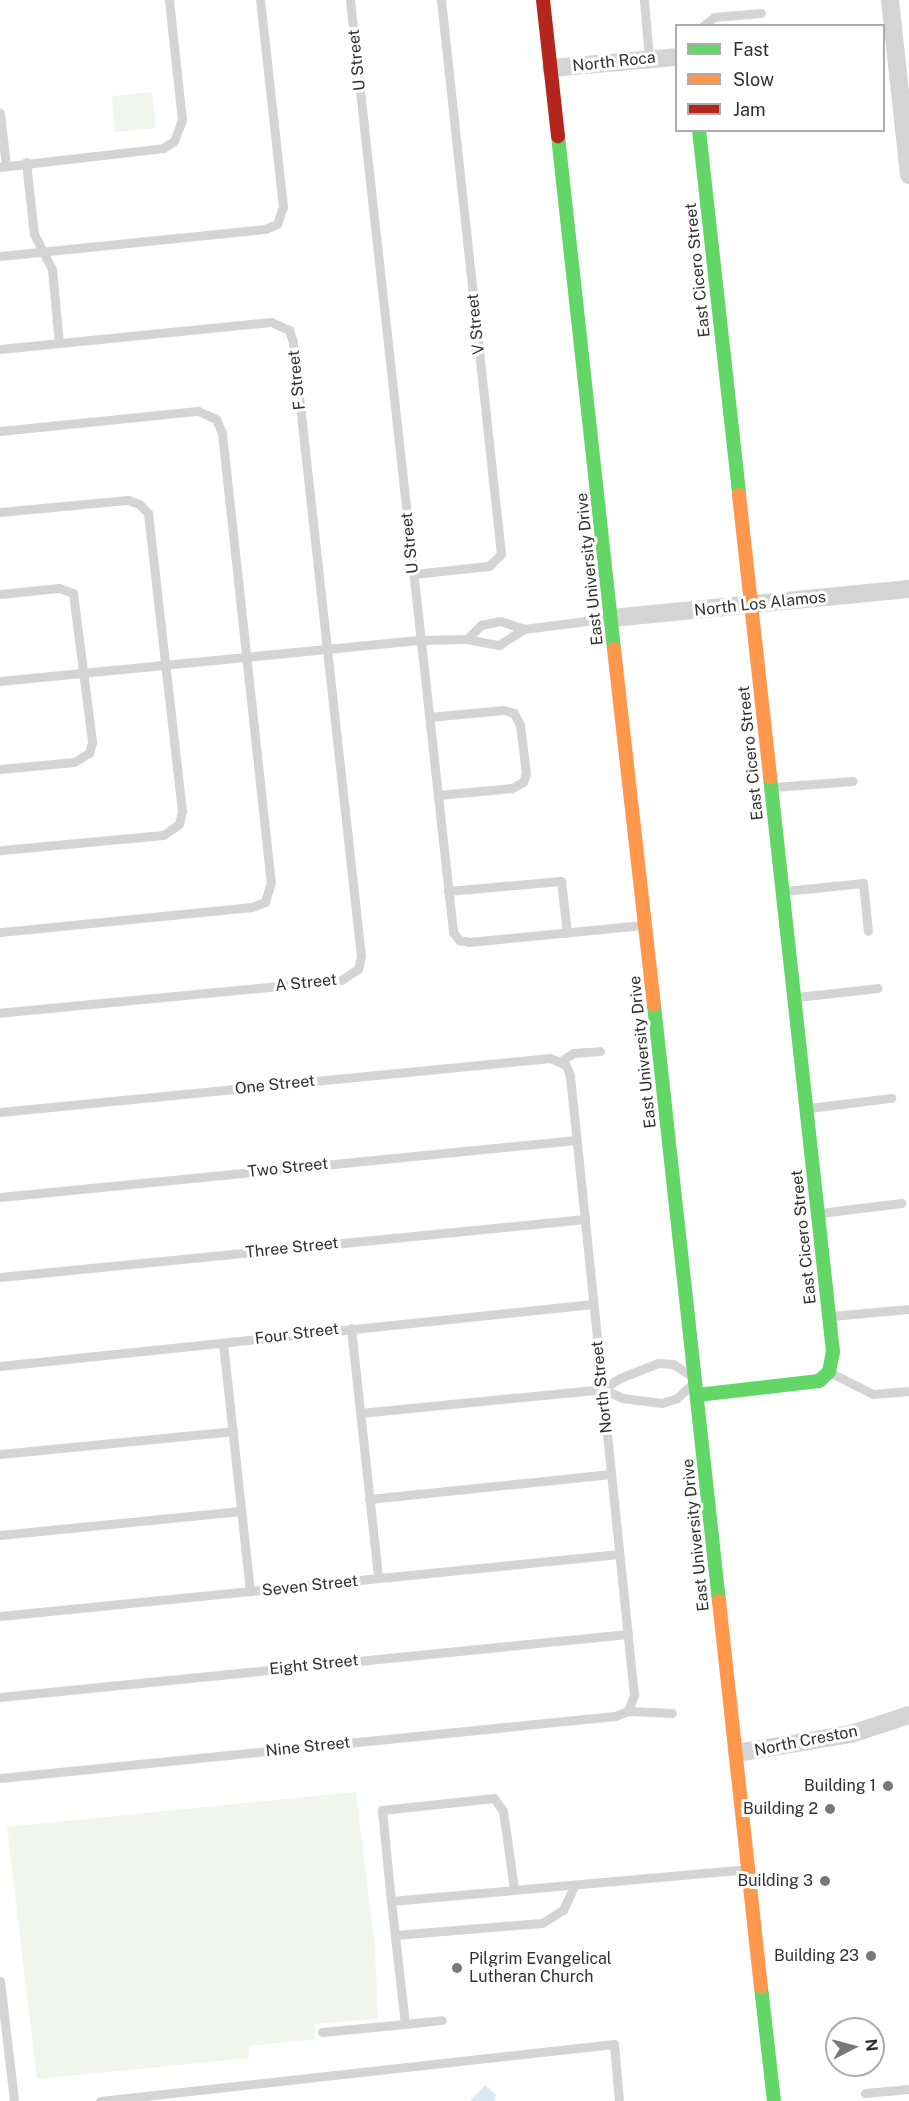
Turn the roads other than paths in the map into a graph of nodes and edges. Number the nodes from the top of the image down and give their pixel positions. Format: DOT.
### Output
graph roads {
  1 [pos="169,0"];
  2 [pos="260,0"];
  3 [pos="350,0"];
  4 [pos="441,0"];
  5 [pos="543,0"];
  6 [pos="644,0"];
  7 [pos="890,0"];
  8 [pos="761,12"];
  9 [pos="705,24"];
  10 [pos="675,57"];
  11 [pos="650,58"];
  12 [pos="551,68"];
  13 [pos="0,113"];
  14 [pos="699,132"];
  15 [pos="908,155"];
  16 [pos="27,162"];
  17 [pos="3,167"];
  18 [pos="909,176"];
  19 [pos="43,252"];
  20 [pos="0,256"];
  21 [pos="59,343"];
  22 [pos="0,349"];
  23 [pos="0,431"];
  24 [pos="0,512"];
  25 [pos="414,574"];
  26 [pos="909,589"];
  27 [pos="0,594"];
  28 [pos="752,604"];
  29 [pos="612,618"];
  30 [pos="524,629"];
  31 [pos="467,639"];
  32 [pos="421,640"];
  33 [pos="327,649"];
  34 [pos="247,657"];
  35 [pos="166,665"];
  36 [pos="85,673"];
  37 [pos="0,681"];
  38 [pos="429,717"];
  39 [pos="0,769"];
  40 [pos="853,781"];
  41 [pos="772,788"];
  42 [pos="438,795"];
  43 [pos="0,850"];
  44 [pos="448,891"];
  45 [pos="783,892"];
  46 [pos="645,925"];
  47 [pos="868,931"];
  48 [pos="0,932"];
  49 [pos="567,933"];
  50 [pos="878,988"];
  51 [pos="794,997"];
  52 [pos="0,1013"];
  53 [pos="600,1051"];
  54 [pos="561,1061"];
  55 [pos="891,1098"];
  56 [pos="807,1108"];
  57 [pos="0,1112"];
  58 [pos="576,1140"];
  59 [pos="0,1197"];
  60 [pos="901,1203"];
  61 [pos="818,1213"];
  62 [pos="585,1219"];
  63 [pos="0,1277"];
  64 [pos="593,1304"];
  65 [pos="909,1309"];
  66 [pos="829,1316"];
  67 [pos="351,1328"];
  68 [pos="223,1343"];
  69 [pos="0,1366"];
  70 [pos="829,1372"];
  71 [pos="695,1380"];
  72 [pos="603,1389"];
  73 [pos="909,1391"];
  74 [pos="697,1395"];
  75 [pos="360,1413"];
  76 [pos="233,1431"];
  77 [pos="0,1454"];
  78 [pos="611,1474"];
  79 [pos="369,1499"];
  80 [pos="241,1511"];
  81 [pos="0,1535"];
  82 [pos="619,1554"];
  83 [pos="378,1578"];
  84 [pos="250,1592"];
  85 [pos="0,1616"];
  86 [pos="628,1634"];
  87 [pos="0,1697"];
  88 [pos="628,1712"];
  89 [pos="672,1713"];
  90 [pos="909,1715"];
  91 [pos="737,1753"];
  92 [pos="0,1778"];
  93 [pos="749,1869"];
  94 [pos="573,1886"];
  95 [pos="514,1889"];
  96 [pos="391,1901"];
  97 [pos="395,1935"];
  98 [pos="0,1981"];
  99 [pos="442,2020"];
  100 [pos="405,2024"];
  101 [pos="322,2032"];
  102 [pos="905,2089"];
  103 [pos="865,2093"];
  104 [pos="14,2101"];
  105 [pos="100,2101"];
  106 [pos="620,2101"];
  107 [pos="774,2101"];
  108 [pos="902,2101"];
  1 -- 16 [label="lane"];
  2 -- 19 [label="lane"];
  3 -- 25 [label="lane, U Street"];
  4 -- 25 [label="lane, V Street"];
  5 -- 12 [label="main road, East University Drive"];
  6 -- 11 [label="lane"];
  7 -- 15 [label="street"];
  8 -- 9 [label="lane"];
  10 -- 11 [label="street, North Roca"];
  11 -- 12 [label="street, North Roca"];
  12 -- 29 [label="main road, East University Drive"];
  13 -- 17 [label="lane"];
  14 -- 28 [label="main road, East Cicero Street"];
  15 -- 18 [label="street"];
  16 -- 17 [label="lane"];
  16 -- 19 [label="lane"];
  19 -- 20 [label="lane"];
  19 -- 21 [label="lane"];
  21 -- 22 [label="lane, F Street"];
  21 -- 33 [label="lane, F Street"];
  23 -- 34 [label="lane"];
  24 -- 35 [label="lane"];
  25 -- 32 [label="lane, U Street"];
  26 -- 28 [label="street, North Los Alamos"];
  27 -- 36 [label="lane"];
  28 -- 29 [label="street, North Los Alamos"];
  28 -- 41 [label="main road, East Cicero Street"];
  29 -- 30 [label="lane"];
  29 -- 46 [label="main road, East University Drive"];
  30 -- 31 [label="lane"];
  30 -- 31 [label="lane"];
  31 -- 32 [label="lane"];
  32 -- 33 [label="lane"];
  32 -- 38 [label="lane, U Street"];
  33 -- 34 [label="lane"];
  33 -- 52 [label="lane, A Street"];
  34 -- 35 [label="lane"];
  34 -- 48 [label="lane"];
  35 -- 36 [label="lane"];
  35 -- 43 [label="lane"];
  36 -- 37 [label="lane"];
  36 -- 39 [label="lane"];
  38 -- 42 [label="lane, U Street"];
  38 -- 42 [label="lane"];
  40 -- 41 [label="lane"];
  41 -- 45 [label="main road, East Cicero Street"];
  42 -- 44 [label="lane, U Street"];
  44 -- 49 [label="lane, U Street"];
  44 -- 49 [label="lane"];
  45 -- 47 [label="lane"];
  45 -- 51 [label="main road, East Cicero Street"];
  46 -- 49 [label="lane, U Street"];
  46 -- 71 [label="main road, East University Drive"];
  50 -- 51 [label="lane"];
  51 -- 56 [label="main road, East Cicero Street"];
  53 -- 54 [label="lane"];
  54 -- 57 [label="lane, One Street"];
  54 -- 58 [label="lane, North Street"];
  55 -- 56 [label="lane"];
  56 -- 61 [label="main road, East Cicero Street"];
  58 -- 59 [label="lane, Two Street"];
  58 -- 62 [label="lane, North Street"];
  60 -- 61 [label="lane"];
  61 -- 66 [label="main road, East Cicero Street"];
  62 -- 63 [label="lane, Three Street"];
  62 -- 64 [label="lane, North Street"];
  64 -- 67 [label="lane, Four Street"];
  64 -- 72 [label="lane, North Street"];
  65 -- 66 [label="lane"];
  66 -- 70 [label="main road, East Cicero Street"];
  67 -- 68 [label="lane, Four Street"];
  67 -- 75 [label="lane"];
  68 -- 69 [label="lane, Four Street"];
  68 -- 76 [label="lane"];
  70 -- 73 [label="lane"];
  70 -- 74 [label="main road"];
  71 -- 72 [label="lane"];
  71 -- 72 [label="lane"];
  71 -- 74 [label="main road, East University Drive"];
  72 -- 75 [label="lane"];
  72 -- 78 [label="lane, North Street"];
  74 -- 91 [label="main road, East University Drive"];
  75 -- 79 [label="lane"];
  76 -- 77 [label="lane"];
  76 -- 80 [label="lane"];
  78 -- 79 [label="lane"];
  78 -- 82 [label="lane, North Street"];
  79 -- 83 [label="lane"];
  80 -- 81 [label="lane"];
  80 -- 84 [label="lane"];
  82 -- 83 [label="lane, Seven Street"];
  82 -- 86 [label="lane, North Street"];
  83 -- 84 [label="lane, Seven Street"];
  84 -- 85 [label="lane, Seven Street"];
  86 -- 87 [label="lane, Eight Street"];
  86 -- 88 [label="lane, North Street"];
  88 -- 89 [label="lane"];
  88 -- 92 [label="lane, Nine Street"];
  90 -- 91 [label="street, North Creston"];
  91 -- 93 [label="main road, East University Drive"];
  93 -- 94 [label="lane"];
  93 -- 107 [label="main road, East University Drive"];
  94 -- 95 [label="lane"];
  94 -- 97 [label="lane"];
  95 -- 96 [label="lane"];
  95 -- 96 [label="lane"];
  96 -- 97 [label="lane"];
  97 -- 100 [label="lane"];
  98 -- 104 [label="lane"];
  99 -- 100 [label="lane"];
  100 -- 101 [label="lane"];
  102 -- 103 [label="lane"];
  102 -- 108 [label="lane"];
  105 -- 106 [label="lane"];
}
